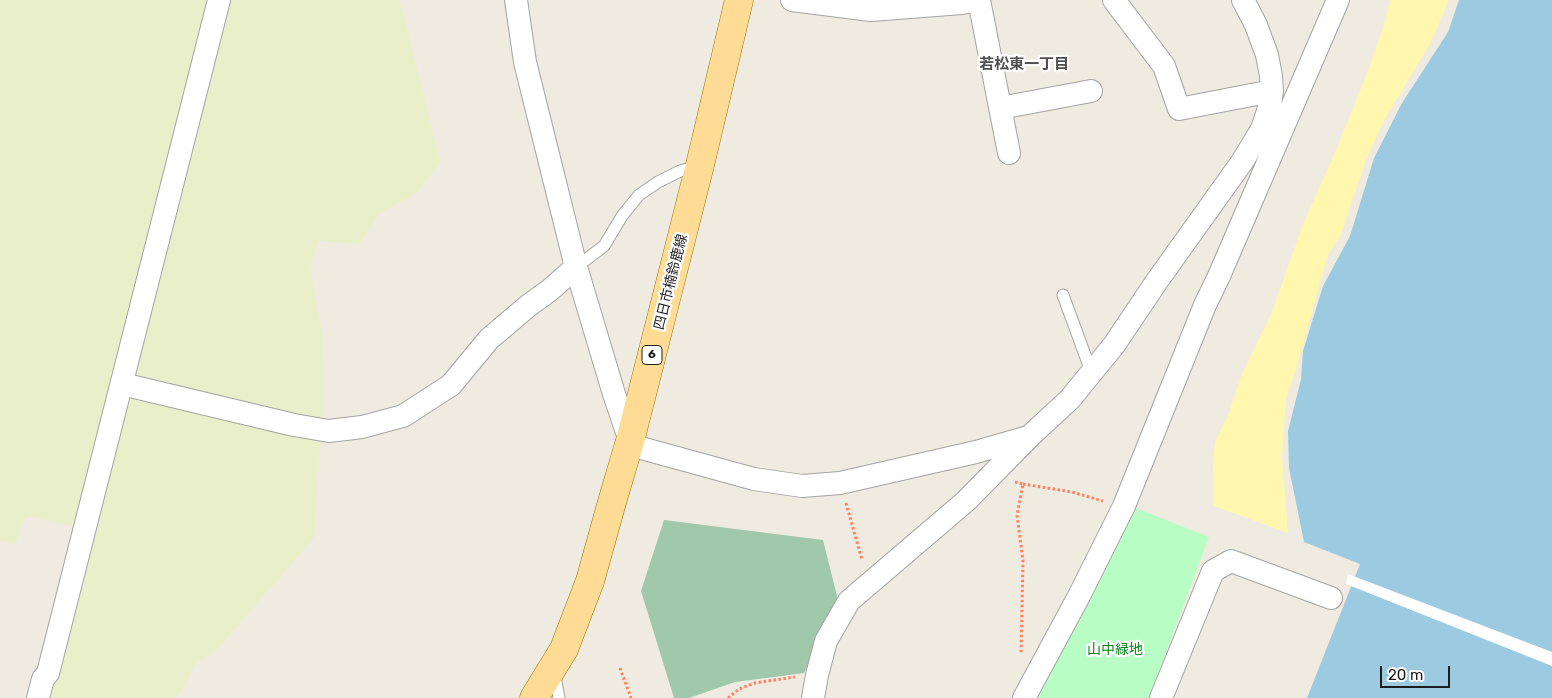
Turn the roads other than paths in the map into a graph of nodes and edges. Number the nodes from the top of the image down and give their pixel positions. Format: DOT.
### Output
graph roads {
  1 [pos="219,0"];
  2 [pos="516,0"];
  3 [pos="739,0"];
  4 [pos="792,0"];
  5 [pos="979,0"];
  6 [pos="1114,0"];
  7 [pos="1244,0"];
  8 [pos="1338,0"];
  9 [pos="1091,91"];
  10 [pos="1272,91"];
  11 [pos="1000,108"];
  12 [pos="1009,153"];
  13 [pos="700,165"];
  14 [pos="576,267"];
  15 [pos="1063,294"];
  16 [pos="1092,374"];
  17 [pos="122,384"];
  18 [pos="1030,436"];
  19 [pos="630,441"];
  20 [pos="1331,598"];
  21 [pos="553,667"];
  22 [pos="38,698"];
  23 [pos="534,698"];
  24 [pos="559,698"];
  25 [pos="813,698"];
  26 [pos="1024,698"];
  27 [pos="1161,698"];
  1 -- 17 [label="street"];
  2 -- 14 [label="street"];
  3 -- 13 [label="main road, 四日市楠鈴鹿線 / 6"];
  4 -- 5 [label="street"];
  5 -- 11 [label="street"];
  6 -- 10 [label="street"];
  7 -- 10 [label="street"];
  8 -- 26 [label="street"];
  9 -- 11 [label="street"];
  10 -- 16 [label="street"];
  11 -- 12 [label="street"];
  13 -- 14 [label="lane"];
  13 -- 19 [label="main road, 四日市楠鈴鹿線 / 6"];
  14 -- 17 [label="street"];
  14 -- 19 [label="street"];
  15 -- 16 [label="lane"];
  16 -- 18 [label="street"];
  17 -- 22 [label="street"];
  18 -- 19 [label="street"];
  18 -- 25 [label="street"];
  19 -- 21 [label="main road, 四日市楠鈴鹿線 / 6"];
  20 -- 27 [label="street"];
  21 -- 23 [label="main road, 四日市楠鈴鹿線 / 6"];
  21 -- 24 [label="lane"];
}
